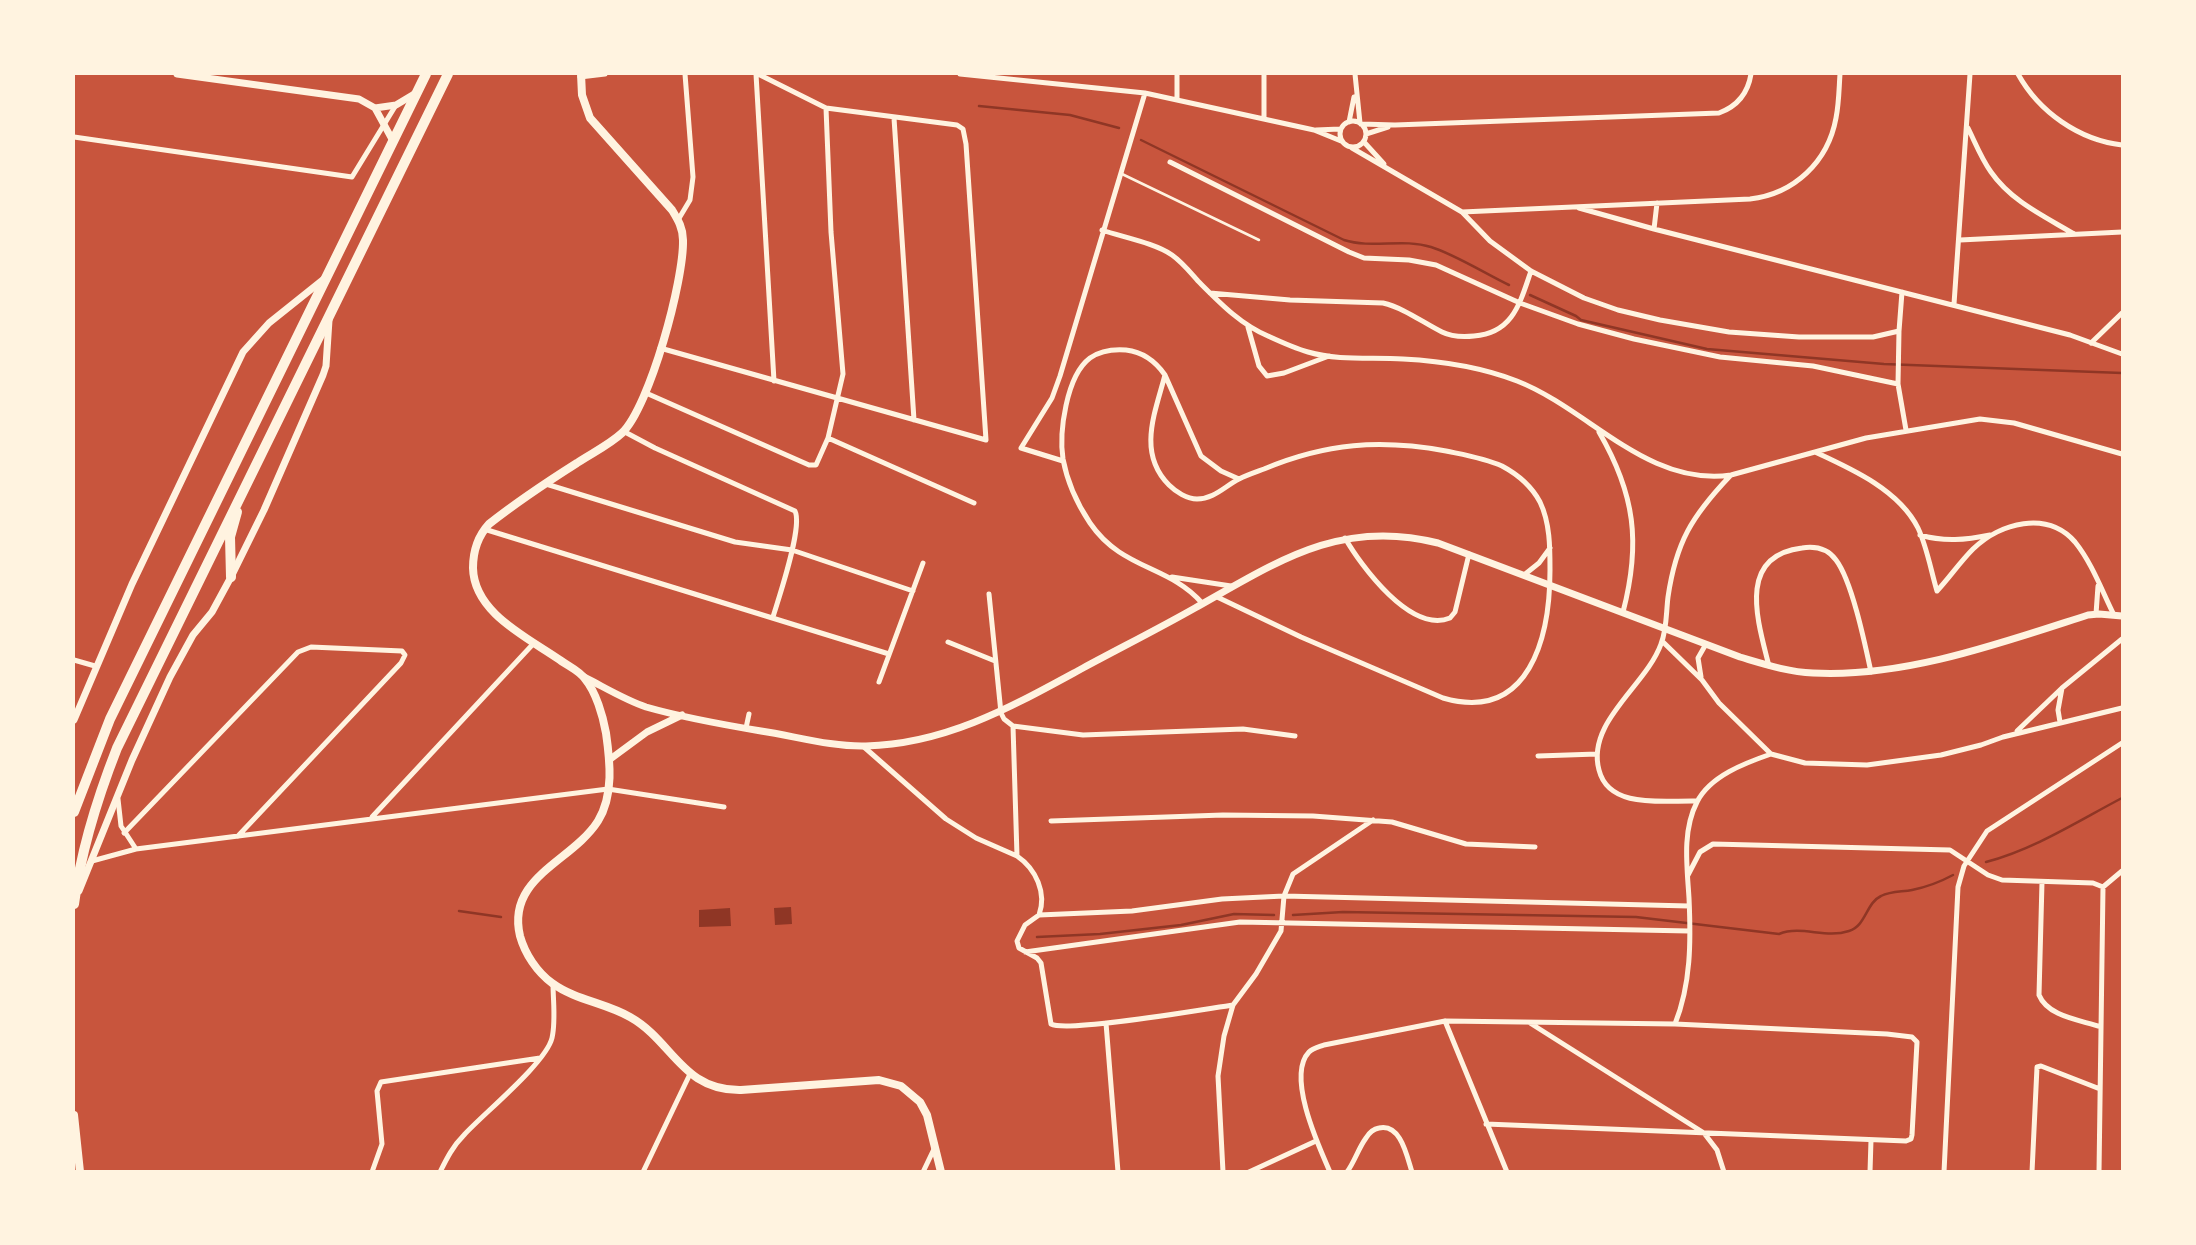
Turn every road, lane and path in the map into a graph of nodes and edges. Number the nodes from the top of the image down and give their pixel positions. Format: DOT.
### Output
graph roads {
  1 [pos="177,74"];
  2 [pos="426,74"];
  3 [pos="448,74"];
  4 [pos="605,74"];
  5 [pos="685,74"];
  6 [pos="757,74"];
  7 [pos="960,74"];
  8 [pos="1177,74"];
  9 [pos="1265,74"];
  10 [pos="1355,74"];
  11 [pos="1751,74"];
  12 [pos="1840,74"];
  13 [pos="1970,74"];
  14 [pos="2018,74"];
  15 [pos="580,75"];
  16 [pos="1355,90"];
  17 [pos="416,92"];
  18 [pos="1145,93"];
  19 [pos="1177,100"];
  20 [pos="396,104"];
  21 [pos="375,108"];
  22 [pos="826,108"];
  23 [pos="894,118"];
  24 [pos="1264,118"];
  25 [pos="385,122"];
  26 [pos="1349,122"];
  27 [pos="1361,124"];
  28 [pos="1395,125"];
  29 [pos="1967,125"];
  30 [pos="1340,129"];
  31 [pos="1314,130"];
  32 [pos="1366,134"];
  33 [pos="74,138"];
  34 [pos="393,141"];
  35 [pos="1341,141"];
  36 [pos="1364,142"];
  37 [pos="2123,145"];
  38 [pos="1352,148"];
  39 [pos="1170,162"];
  40 [pos="1389,169"];
  41 [pos="1119,173"];
  42 [pos="1657,203"];
  43 [pos="1579,208"];
  44 [pos="1462,212"];
  45 [pos="678,220"];
  46 [pos="1654,229"];
  47 [pos="1102,230"];
  48 [pos="2123,232"];
  49 [pos="2075,234"];
  50 [pos="1259,240"];
  51 [pos="1959,240"];
  52 [pos="1531,271"];
  53 [pos="327,277"];
  54 [pos="1902,292"];
  55 [pos="1210,293"];
  56 [pos="1520,303"];
  57 [pos="1954,304"];
  58 [pos="2123,313"];
  59 [pos="329,316"];
  60 [pos="1248,327"];
  61 [pos="1899,331"];
  62 [pos="2091,343"];
  63 [pos="660,348"];
  64 [pos="2122,354"];
  65 [pos="1329,356"];
  66 [pos="1165,375"];
  67 [pos="774,381"];
  68 [pos="1898,384"];
  69 [pos="646,393"];
  70 [pos="838,399"];
  71 [pos="914,421"];
  72 [pos="1598,430"];
  73 [pos="1906,430"];
  74 [pos="623,431"];
  75 [pos="828,439"];
  76 [pos="1815,452"];
  77 [pos="2123,454"];
  78 [pos="1063,461"];
  79 [pos="1731,475"];
  80 [pos="248,479"];
  81 [pos="1240,479"];
  82 [pos="547,484"];
  83 [pos="974,503"];
  84 [pos="484,530"];
  85 [pos="1993,534"];
  86 [pos="1920,535"];
  87 [pos="1345,538"];
  88 [pos="1550,548"];
  89 [pos="792,550"];
  90 [pos="1469,554"];
  91 [pos="923,563"];
  92 [pos="1524,575"];
  93 [pos="1169,576"];
  94 [pos="231,577"];
  95 [pos="2097,580"];
  96 [pos="1550,585"];
  97 [pos="1231,586"];
  98 [pos="913,591"];
  99 [pos="989,594"];
  100 [pos="1215,596"];
  101 [pos="1202,604"];
  102 [pos="1623,612"];
  103 [pos="2096,614"];
  104 [pos="2114,615"];
  105 [pos="2123,616"];
  106 [pos="773,617"];
  107 [pos="1665,629"];
  108 [pos="2123,639"];
  109 [pos="1662,641"];
  110 [pos="535,642"];
  111 [pos="947,642"];
  112 [pos="1706,644"];
  113 [pos="889,654"];
  114 [pos="74,660"];
  115 [pos="995,661"];
  116 [pos="95,666"];
  117 [pos="1769,666"];
  118 [pos="1871,672"];
  119 [pos="584,677"];
  120 [pos="1702,680"];
  121 [pos="879,682"];
  122 [pos="2062,688"];
  123 [pos="2123,708"];
  124 [pos="661,710"];
  125 [pos="1001,713"];
  126 [pos="749,714"];
  127 [pos="682,715"];
  128 [pos="74,720"];
  129 [pos="2060,722"];
  130 [pos="1013,726"];
  131 [pos="657,727"];
  132 [pos="746,728"];
  133 [pos="2015,734"];
  134 [pos="1295,736"];
  135 [pos="2123,743"];
  136 [pos="863,746"];
  137 [pos="1597,754"];
  138 [pos="1771,754"];
  139 [pos="1538,756"];
  140 [pos="609,760"];
  141 [pos="608,789"];
  142 [pos="118,799"];
  143 [pos="1697,801"];
  144 [pos="724,807"];
  145 [pos="74,812"];
  146 [pos="372,817"];
  147 [pos="1373,820"];
  148 [pos="1051,821"];
  149 [pos="124,833"];
  150 [pos="236,837"];
  151 [pos="1535,847"];
  152 [pos="136,849"];
  153 [pos="1017,856"];
  154 [pos="1968,860"];
  155 [pos="92,861"];
  156 [pos="2123,871"];
  157 [pos="1688,875"];
  158 [pos="2042,882"];
  159 [pos="2103,887"];
  160 [pos="1284,895"];
  161 [pos="74,902"];
  162 [pos="1689,909"];
  163 [pos="1039,915"];
  164 [pos="1283,923"];
  165 [pos="1689,929"];
  166 [pos="1025,952"];
  167 [pos="552,984"];
  168 [pos="1233,1005"];
  169 [pos="1445,1021"];
  170 [pos="1528,1021"];
  171 [pos="1106,1023"];
  172 [pos="1675,1024"];
  173 [pos="2101,1027"];
  174 [pos="540,1058"];
  175 [pos="690,1074"];
  176 [pos="2100,1089"];
  177 [pos="74,1115"];
  178 [pos="1486,1124"];
  179 [pos="1704,1133"];
  180 [pos="1871,1140"];
  181 [pos="1316,1141"];
  182 [pos="936,1145"];
  183 [pos="80,1171"];
  184 [pos="372,1171"];
  185 [pos="440,1171"];
  186 [pos="643,1171"];
  187 [pos="923,1171"];
  188 [pos="941,1171"];
  189 [pos="1118,1171"];
  190 [pos="1223,1171"];
  191 [pos="1249,1171"];
  192 [pos="1330,1171"];
  193 [pos="1347,1171"];
  194 [pos="1412,1171"];
  195 [pos="1507,1171"];
  196 [pos="1724,1171"];
  197 [pos="1870,1171"];
  198 [pos="1944,1171"];
  199 [pos="2032,1171"];
  200 [pos="2099,1171"];
  1 -- 21 [label="street"];
  2 -- 17 [label="highway"];
  3 -- 59 [label="highway"];
  4 -- 15 [label="street"];
  5 -- 45 [label="street"];
  6 -- 22 [label="street"];
  6 -- 67 [label="street"];
  7 -- 18 [label="street"];
  8 -- 19 [label="street"];
  9 -- 24 [label="street"];
  10 -- 16 [label="street"];
  11 -- 28 [label="street"];
  12 -- 42 [label="street"];
  13 -- 29 [label="street"];
  14 -- 37 [label="street"];
  15 -- 45 [label="main road"];
  16 -- 26 [label="street"];
  16 -- 27 [label="street"];
  17 -- 20 [label="street"];
  17 -- 34 [label="highway"];
  18 -- 19 [label="street"];
  18 -- 41 [label="street"];
  19 -- 24 [label="street"];
  20 -- 21 [label="street"];
  20 -- 25 [label="street"];
  21 -- 25 [label="street"];
  22 -- 23 [label="street"];
  22 -- 70 [label="street"];
  23 -- 71 [label="street"];
  23 -- 71 [label="street"];
  24 -- 31 [label="street"];
  25 -- 33 [label="street"];
  25 -- 34 [label="street"];
  26 -- 27 [label="street"];
  26 -- 30 [label="street"];
  27 -- 28 [label="street"];
  27 -- 32 [label="street"];
  28 -- 32 [label="street"];
  29 -- 49 [label="street"];
  29 -- 51 [label="street"];
  30 -- 31 [label="street"];
  30 -- 35 [label="street"];
  31 -- 35 [label="street"];
  32 -- 36 [label="street"];
  34 -- 53 [label="highway"];
  35 -- 38 [label="street"];
  36 -- 38 [label="street"];
  36 -- 40 [label="street"];
  38 -- 40 [label="street"];
  39 -- 56 [label="street"];
  40 -- 44 [label="street"];
  41 -- 47 [label="street"];
  41 -- 50 [label="lane"];
  42 -- 43 [label="street"];
  42 -- 46 [label="street"];
  43 -- 44 [label="street"];
  43 -- 46 [label="street"];
  44 -- 52 [label="street"];
  45 -- 63 [label="main road"];
  46 -- 54 [label="street"];
  47 -- 55 [label="street"];
  47 -- 78 [label="street"];
  48 -- 49 [label="street"];
  49 -- 51 [label="street"];
  51 -- 57 [label="street"];
  52 -- 56 [label="street"];
  52 -- 61 [label="street"];
  53 -- 116 [label="street"];
  53 -- 145 [label="highway"];
  54 -- 57 [label="street"];
  54 -- 61 [label="street"];
  55 -- 56 [label="street"];
  55 -- 60 [label="street"];
  56 -- 68 [label="street"];
  57 -- 62 [label="street"];
  58 -- 62 [label="street"];
  59 -- 80 [label="highway"];
  59 -- 94 [label="street"];
  60 -- 65 [label="street"];
  60 -- 65 [label="street"];
  61 -- 68 [label="street"];
  62 -- 64 [label="street"];
  63 -- 67 [label="street"];
  63 -- 69 [label="main road"];
  65 -- 72 [label="street"];
  66 -- 78 [label="street"];
  66 -- 81 [label="street"];
  66 -- 81 [label="street"];
  67 -- 70 [label="street"];
  68 -- 73 [label="street"];
  69 -- 74 [label="main road"];
  69 -- 75 [label="street"];
  70 -- 71 [label="street"];
  70 -- 75 [label="street"];
  72 -- 79 [label="street"];
  72 -- 102 [label="street"];
  73 -- 76 [label="street"];
  73 -- 77 [label="street"];
  74 -- 82 [label="main road"];
  74 -- 89 [label="street"];
  75 -- 83 [label="street"];
  76 -- 79 [label="street"];
  76 -- 86 [label="street"];
  78 -- 93 [label="street"];
  79 -- 107 [label="street"];
  80 -- 94 [label="highway"];
  80 -- 161 [label="highway"];
  81 -- 88 [label="street"];
  82 -- 84 [label="main road"];
  82 -- 89 [label="street"];
  84 -- 106 [label="street"];
  84 -- 110 [label="main road"];
  85 -- 86 [label="street"];
  85 -- 86 [label="street"];
  85 -- 95 [label="street"];
  87 -- 90 [label="street"];
  87 -- 90 [label="street"];
  87 -- 97 [label="street"];
  88 -- 92 [label="street"];
  88 -- 96 [label="street"];
  89 -- 98 [label="street"];
  89 -- 106 [label="street"];
  90 -- 92 [label="street"];
  91 -- 98 [label="street"];
  92 -- 96 [label="street"];
  93 -- 97 [label="street"];
  93 -- 101 [label="street"];
  94 -- 142 [label="street"];
  95 -- 103 [label="street"];
  95 -- 104 [label="street"];
  96 -- 100 [label="street"];
  96 -- 102 [label="street"];
  97 -- 100 [label="street"];
  98 -- 113 [label="street"];
  99 -- 115 [label="street"];
  100 -- 101 [label="street"];
  101 -- 125 [label="street"];
  102 -- 107 [label="street"];
  103 -- 104 [label="street"];
  103 -- 118 [label="street"];
  104 -- 105 [label="street"];
  106 -- 113 [label="street"];
  107 -- 109 [label="street"];
  107 -- 112 [label="street"];
  108 -- 122 [label="street"];
  109 -- 120 [label="street"];
  109 -- 137 [label="street"];
  110 -- 119 [label="main road"];
  110 -- 146 [label="street"];
  111 -- 115 [label="street"];
  112 -- 117 [label="street"];
  112 -- 120 [label="street"];
  113 -- 121 [label="street"];
  114 -- 116 [label="street"];
  115 -- 125 [label="street"];
  116 -- 128 [label="street"];
  117 -- 118 [label="street"];
  117 -- 118 [label="street"];
  119 -- 124 [label="street"];
  119 -- 140 [label="main road"];
  120 -- 138 [label="street"];
  122 -- 129 [label="street"];
  122 -- 133 [label="street"];
  123 -- 129 [label="street"];
  124 -- 127 [label="street"];
  124 -- 131 [label="street"];
  125 -- 130 [label="street"];
  125 -- 136 [label="street"];
  126 -- 132 [label="street"];
  127 -- 131 [label="street"];
  127 -- 132 [label="street"];
  129 -- 133 [label="street"];
  130 -- 134 [label="street"];
  130 -- 153 [label="street"];
  131 -- 140 [label="street"];
  132 -- 136 [label="street"];
  133 -- 138 [label="street"];
  135 -- 154 [label="street"];
  136 -- 153 [label="street"];
  137 -- 139 [label="street"];
  137 -- 143 [label="street"];
  138 -- 143 [label="street"];
  140 -- 141 [label="main road"];
  141 -- 144 [label="street"];
  141 -- 146 [label="street"];
  141 -- 167 [label="main road"];
  142 -- 149 [label="street"];
  142 -- 155 [label="street"];
  143 -- 157 [label="street"];
  146 -- 150 [label="street"];
  147 -- 148 [label="street"];
  147 -- 151 [label="street"];
  147 -- 160 [label="street"];
  149 -- 150 [label="street"];
  149 -- 152 [label="street"];
  150 -- 152 [label="street"];
  152 -- 155 [label="street"];
  153 -- 163 [label="street"];
  154 -- 157 [label="street"];
  154 -- 158 [label="street"];
  154 -- 198 [label="street"];
  155 -- 161 [label="street"];
  156 -- 159 [label="street"];
  157 -- 162 [label="street"];
  158 -- 159 [label="street"];
  158 -- 173 [label="street"];
  159 -- 173 [label="street"];
  160 -- 162 [label="street"];
  160 -- 163 [label="street"];
  160 -- 164 [label="street"];
  162 -- 165 [label="street"];
  163 -- 166 [label="street"];
  164 -- 165 [label="street"];
  164 -- 166 [label="street"];
  164 -- 168 [label="street"];
  165 -- 172 [label="street"];
  166 -- 171 [label="street"];
  167 -- 174 [label="street"];
  167 -- 175 [label="main road"];
  168 -- 171 [label="street"];
  168 -- 190 [label="street"];
  169 -- 170 [label="street"];
  169 -- 178 [label="street"];
  169 -- 181 [label="street"];
  170 -- 172 [label="street"];
  170 -- 179 [label="street"];
  171 -- 189 [label="street"];
  172 -- 180 [label="street"];
  173 -- 176 [label="street"];
  174 -- 184 [label="street"];
  174 -- 185 [label="street"];
  175 -- 182 [label="main road"];
  175 -- 186 [label="street"];
  176 -- 199 [label="street"];
  176 -- 200 [label="street"];
  177 -- 183 [label="main road"];
  178 -- 179 [label="street"];
  178 -- 195 [label="street"];
  179 -- 180 [label="street"];
  179 -- 196 [label="street"];
  180 -- 197 [label="street"];
  181 -- 191 [label="street"];
  181 -- 192 [label="street"];
  182 -- 187 [label="street"];
  182 -- 188 [label="main road"];
  193 -- 194 [label="street"];
}
